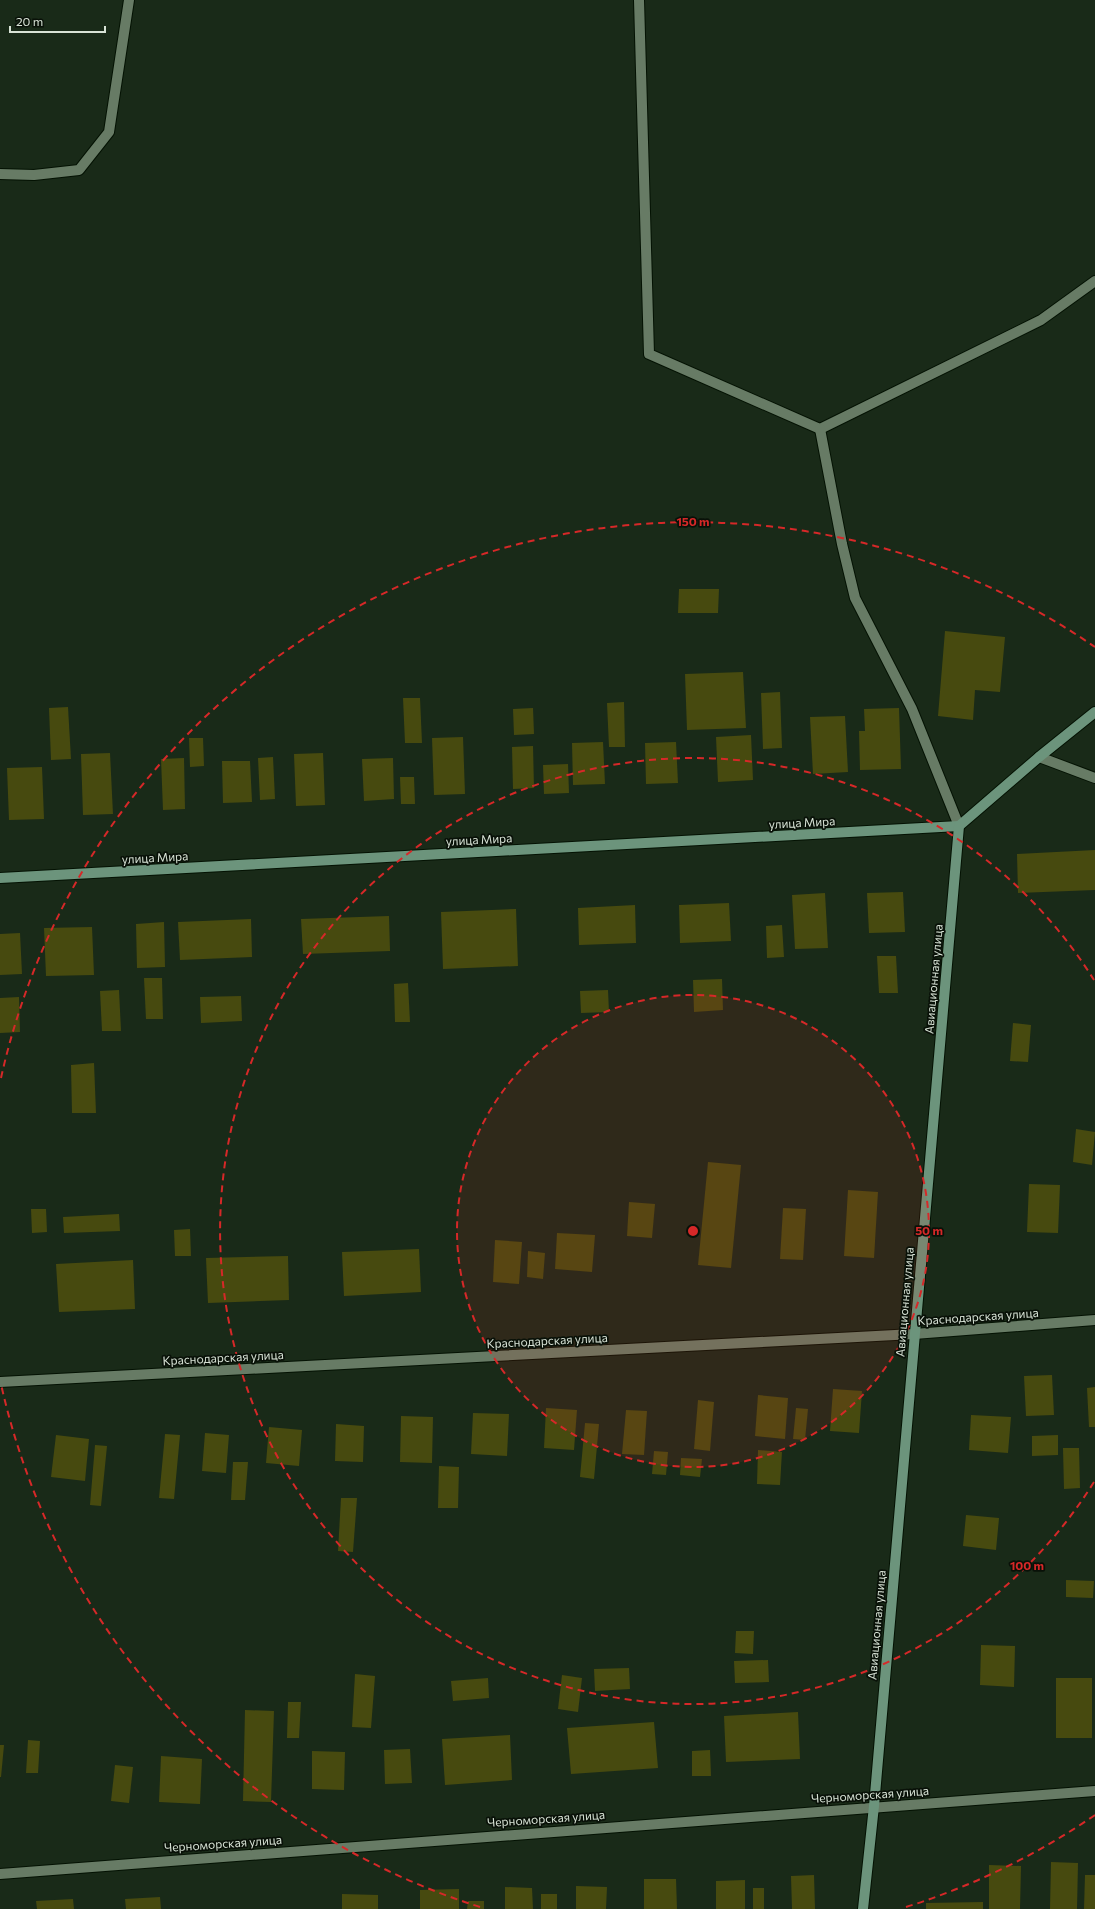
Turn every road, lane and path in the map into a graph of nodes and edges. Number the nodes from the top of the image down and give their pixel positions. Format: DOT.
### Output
graph roads {
  1 [pos="129,0"];
  2 [pos="639,0"];
  3 [pos="0,174"];
  4 [pos="1095,281"];
  5 [pos="820,429"];
  6 [pos="1095,712"];
  7 [pos="1039,757"];
  8 [pos="1095,778"];
  9 [pos="959,826"];
  10 [pos="0,878"];
  11 [pos="1095,1320"];
  12 [pos="914,1334"];
  13 [pos="0,1382"];
  14 [pos="1095,1791"];
  15 [pos="874,1806"];
  16 [pos="0,1874"];
  17 [pos="863,1909"];
  1 -- 3 [label="street"];
  2 -- 5 [label="street"];
  4 -- 5 [label="street"];
  5 -- 9 [label="street"];
  6 -- 7 [label="main road"];
  7 -- 8 [label="street"];
  7 -- 9 [label="main road"];
  9 -- 10 [label="main road, улица Мира"];
  9 -- 12 [label="main road, Авиационная улица"];
  11 -- 12 [label="street, Краснодарская улица"];
  12 -- 13 [label="street, Краснодарская улица"];
  12 -- 15 [label="main road, Авиационная улица"];
  14 -- 15 [label="street, Черноморская улица"];
  15 -- 16 [label="street, Черноморская улица"];
  15 -- 17 [label="main road, Авиационная улица"];
}
